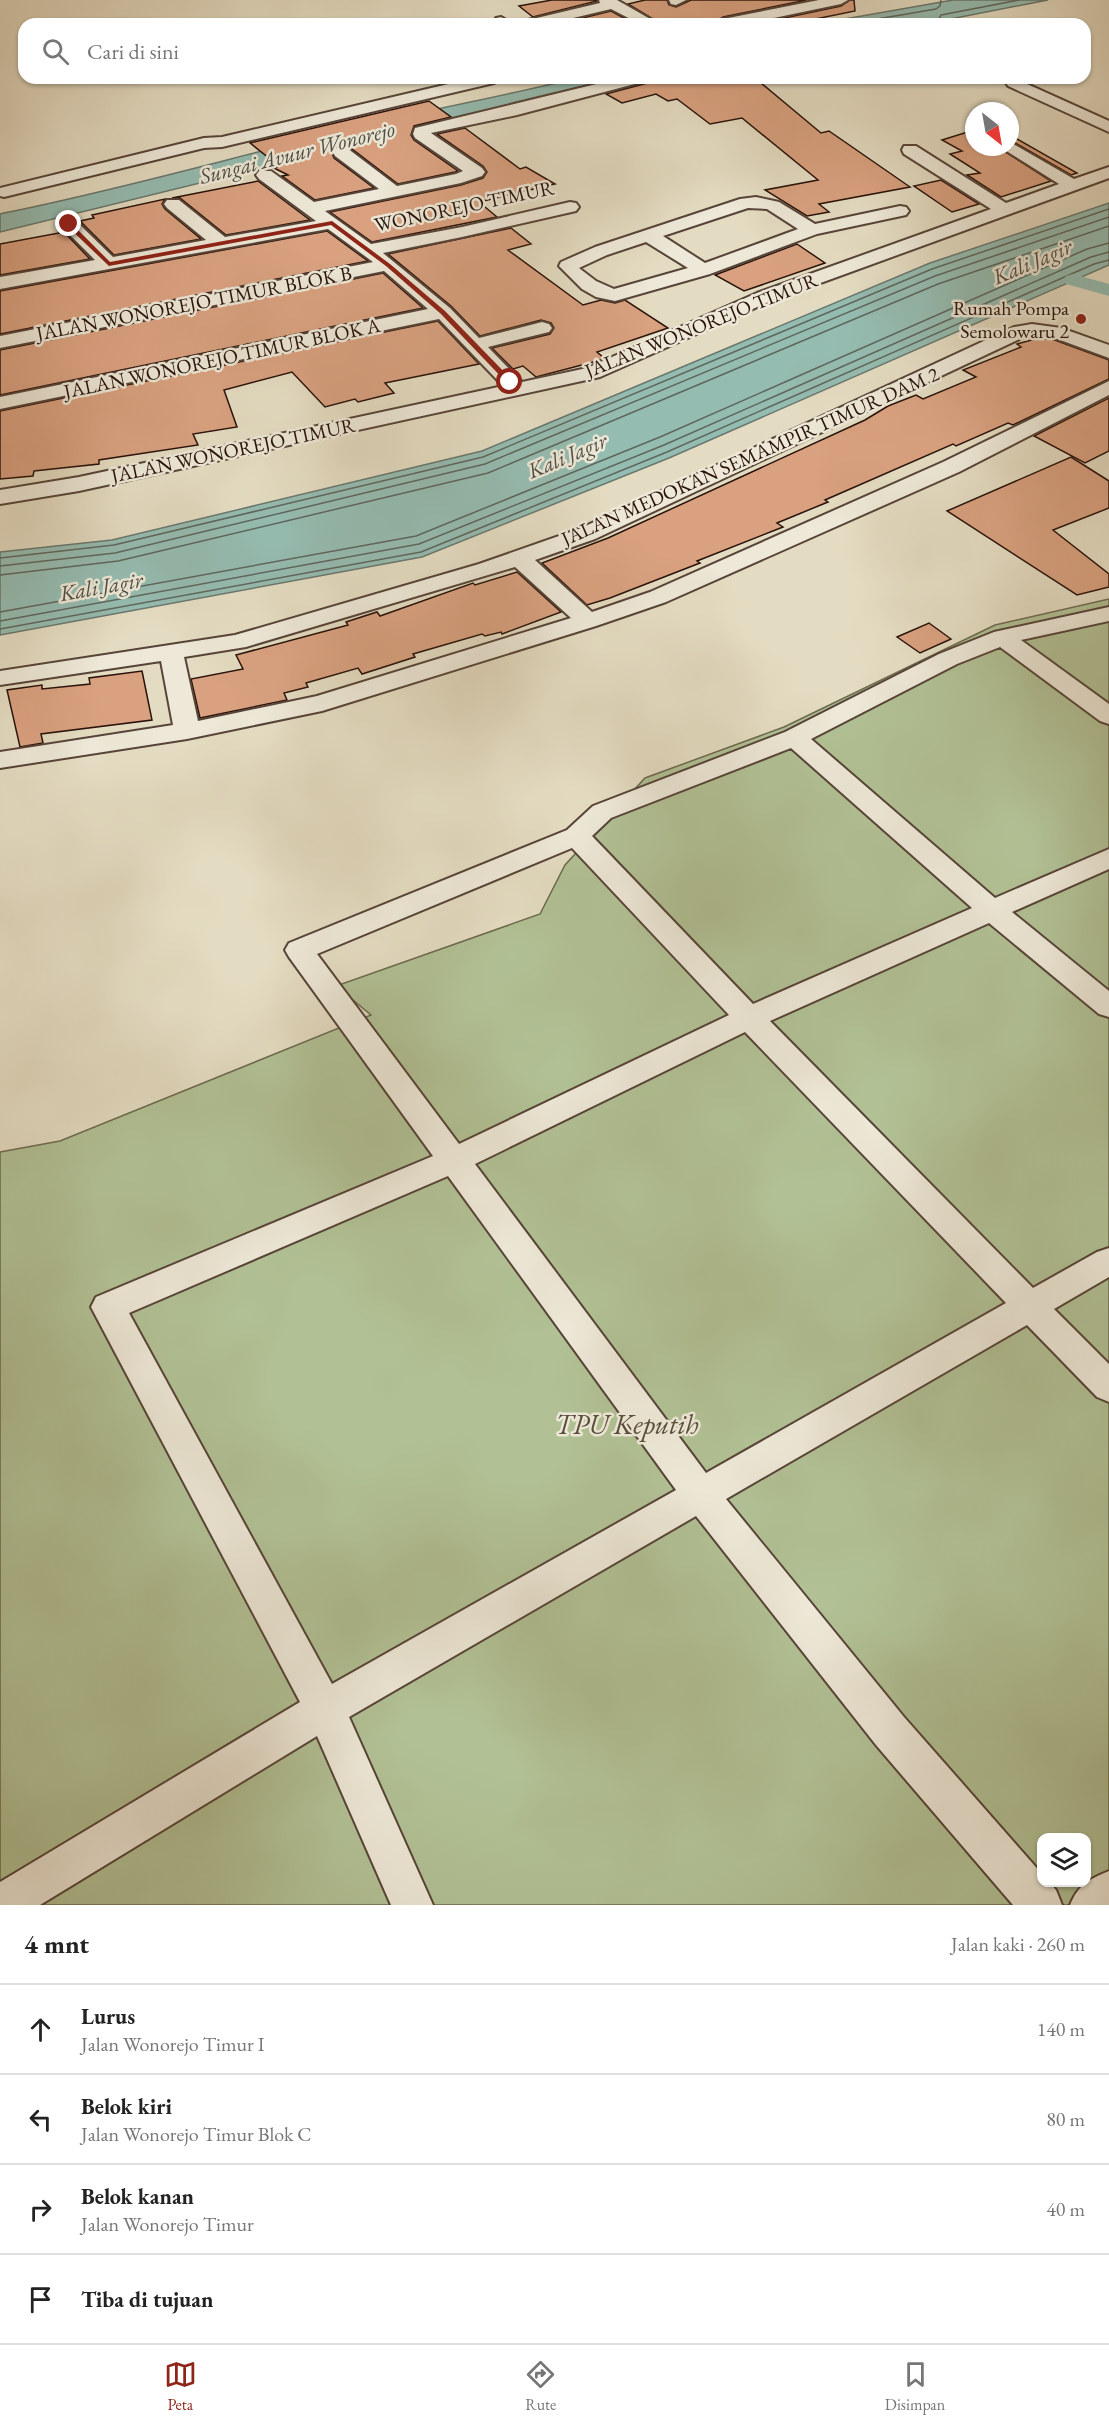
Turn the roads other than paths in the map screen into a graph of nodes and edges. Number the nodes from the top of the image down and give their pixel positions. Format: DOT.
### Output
graph roads {
  1 [pos="841,0"];
  2 [pos="610,2"];
  3 [pos="739,3"];
  4 [pos="763,15"];
  5 [pos="551,18"];
  6 [pos="640,18"];
  7 [pos="750,18"];
  8 [pos="468,84"];
  9 [pos="617,84"];
  10 [pos="1016,84"];
  11 [pos="1109,127"];
  12 [pos="910,150"];
  13 [pos="341,152"];
  14 [pos="1019,154"];
  15 [pos="1109,172"];
  16 [pos="265,175"];
  17 [pos="1071,185"];
  18 [pos="4,192"];
  19 [pos="394,192"];
  20 [pos="173,204"];
  21 [pos="570,207"];
  22 [pos="313,208"];
  23 [pos="1005,210"];
  24 [pos="900,211"];
  25 [pos="332,223"];
  26 [pos="69,224"];
  27 [pos="817,229"];
  28 [pos="648,236"];
  29 [pos="861,242"];
  30 [pos="222,244"];
  31 [pos="368,249"];
  32 [pos="109,264"];
  33 [pos="388,265"];
  34 [pos="703,270"];
  35 [pos="0,283"];
  36 [pos="443,312"];
  37 [pos="542,328"];
  38 [pos="0,342"];
  39 [pos="474,345"];
  40 [pos="1109,352"];
  41 [pos="1109,387"];
  42 [pos="517,389"];
  43 [pos="0,404"];
  44 [pos="0,497"];
  45 [pos="519,558"];
  46 [pos="1109,614"];
  47 [pos="588,621"];
  48 [pos="1002,637"];
  49 [pos="171,652"];
  50 [pos="0,678"];
  51 [pos="1109,716"];
  52 [pos="187,731"];
  53 [pos="795,738"];
  54 [pos="1,758"];
  55 [pos="576,836"];
  56 [pos="1109,858"];
  57 [pos="993,911"];
  58 [pos="1109,1008"];
  59 [pos="749,1018"];
  60 [pos="454,1160"];
  61 [pos="1109,1261"];
  62 [pos="1030,1304"];
  63 [pos="1109,1387"];
  64 [pos="701,1495"];
  65 [pos="325,1709"];
  66 [pos="1109,1892"];
  67 [pos="2,1905"];
  68 [pos="412,1905"];
  69 [pos="1041,1905"];
  70 [pos="1091,1905"];
  1 -- 4 [label="street"];
  2 -- 5 [label="street"];
  2 -- 6 [label="street"];
  3 -- 4 [label="street"];
  4 -- 7 [label="street"];
  8 -- 18 [label="street"];
  9 -- 19 [label="street"];
  10 -- 11 [label="street"];
  12 -- 23 [label="street"];
  13 -- 19 [label="street"];
  14 -- 17 [label="street"];
  15 -- 17 [label="street, JALAN WONOREJO TIMUR"];
  16 -- 22 [label="street"];
  17 -- 23 [label="street, JALAN WONOREJO TIMUR"];
  19 -- 22 [label="street"];
  20 -- 30 [label="street"];
  21 -- 31 [label="street, WONOREJO TIMUR"];
  22 -- 25 [label="street"];
  23 -- 29 [label="street, JALAN WONOREJO TIMUR"];
  24 -- 29 [label="street"];
  25 -- 30 [label="street"];
  25 -- 31 [label="street"];
  26 -- 32 [label="street"];
  27 -- 28 [label="street"];
  27 -- 29 [label="street"];
  27 -- 34 [label="street"];
  28 -- 34 [label="street"];
  28 -- 34 [label="street"];
  29 -- 42 [label="street, JALAN WONOREJO TIMUR"];
  30 -- 32 [label="street"];
  31 -- 33 [label="street"];
  32 -- 35 [label="street"];
  33 -- 36 [label="street"];
  33 -- 38 [label="street, JALAN WONOREJO TIMUR BLOK B"];
  36 -- 39 [label="street"];
  36 -- 43 [label="street, JALAN WONOREJO TIMUR BLOK A"];
  37 -- 39 [label="street"];
  39 -- 42 [label="street"];
  40 -- 45 [label="street, JALAN MEDOKAN SEMAMPIR TIMUR DAM 2"];
  41 -- 47 [label="street"];
  42 -- 44 [label="street, JALAN WONOREJO TIMUR"];
  45 -- 47 [label="street"];
  45 -- 49 [label="street, JALAN MEDOKAN SEMAMPIR TIMUR DAM 2"];
  46 -- 48 [label="street"];
  47 -- 52 [label="street"];
  48 -- 51 [label="street"];
  48 -- 53 [label="street"];
  49 -- 50 [label="street, JALAN MEDOKAN SEMAMPIR TIMUR DAM 2"];
  49 -- 52 [label="street"];
  52 -- 54 [label="street"];
  53 -- 55 [label="street"];
  53 -- 57 [label="street"];
  55 -- 59 [label="street"];
  55 -- 60 [label="street"];
  56 -- 57 [label="street"];
  57 -- 58 [label="street"];
  57 -- 59 [label="street"];
  59 -- 60 [label="street"];
  59 -- 62 [label="street"];
  60 -- 64 [label="street"];
  60 -- 65 [label="street"];
  61 -- 62 [label="street"];
  62 -- 63 [label="street"];
  62 -- 64 [label="street"];
  64 -- 65 [label="street"];
  64 -- 69 [label="street"];
  65 -- 67 [label="street"];
  65 -- 68 [label="street"];
  66 -- 70 [label="street"];
}
